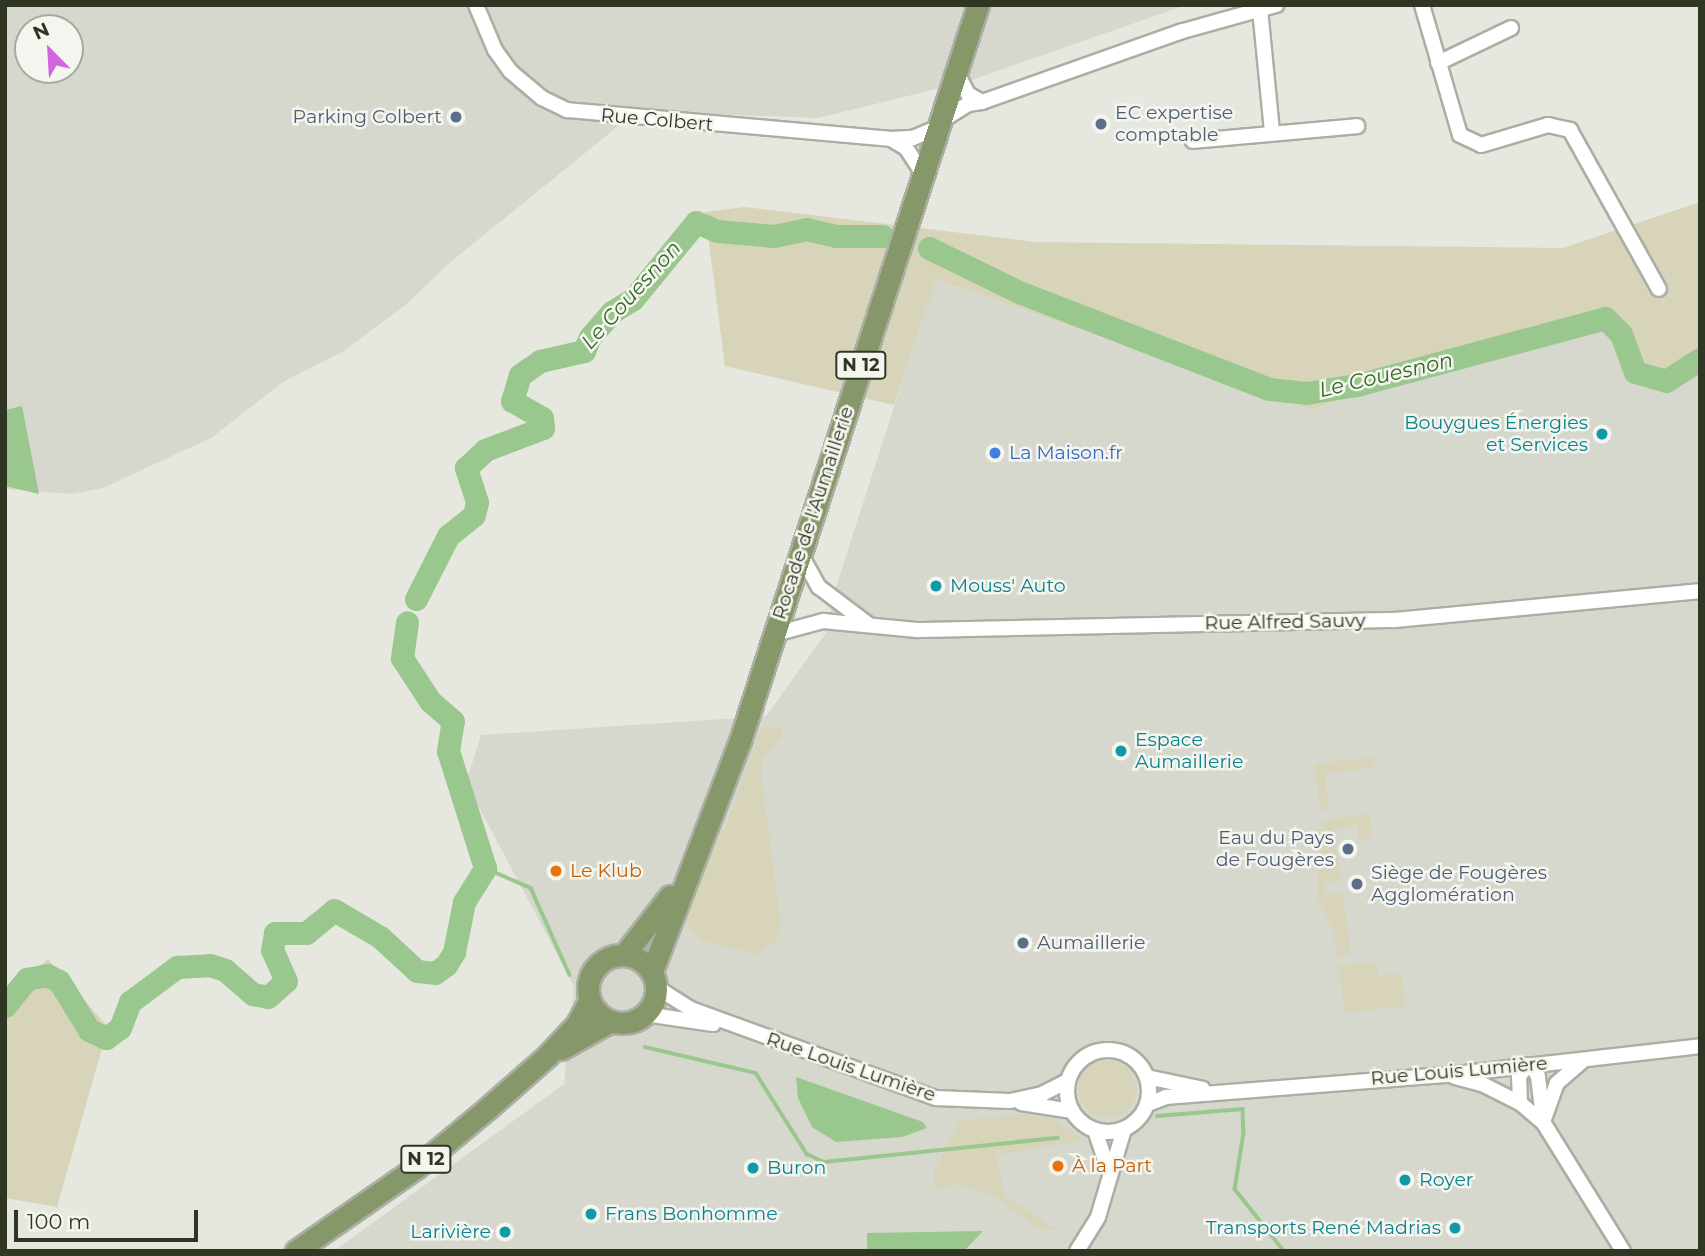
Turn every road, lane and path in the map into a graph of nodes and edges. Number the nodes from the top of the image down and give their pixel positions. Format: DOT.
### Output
graph roads {
  1 [pos="476,5"];
  2 [pos="978,5"];
  3 [pos="1276,5"];
  4 [pos="1422,5"];
  5 [pos="1260,9"];
  6 [pos="1511,28"];
  7 [pos="1438,63"];
  8 [pos="957,73"];
  9 [pos="982,102"];
  10 [pos="940,124"];
  11 [pos="1357,127"];
  12 [pos="1272,131"];
  13 [pos="891,139"];
  14 [pos="1193,141"];
  15 [pos="923,174"];
  16 [pos="1659,289"];
  17 [pos="801,555"];
  18 [pos="1700,591"];
  19 [pos="870,625"];
  20 [pos="775,634"];
  21 [pos="694,859"];
  22 [pos="624,955"];
  23 [pos="654,979"];
  24 [pos="590,1000"];
  25 [pos="645,1014"];
  26 [pos="611,1021"];
  27 [pos="736,1027"];
  28 [pos="1700,1045"];
  29 [pos="547,1056"];
  30 [pos="1586,1059"];
  31 [pos="1530,1065"];
  32 [pos="1447,1075"];
  33 [pos="1147,1077"];
  34 [pos="1068,1081"];
  35 [pos="1218,1091"];
  36 [pos="1010,1101"];
  37 [pos="1520,1103"];
  38 [pos="1148,1104"];
  39 [pos="1072,1111"];
  40 [pos="1543,1122"];
  41 [pos="1124,1129"];
  42 [pos="1095,1130"];
  43 [pos="1109,1170"];
  44 [pos="296,1251"];
  45 [pos="1077,1251"];
  46 [pos="1623,1251"];
  1 -- 13 [label="street, Rue Colbert"];
  2 -- 8 [label="main road, Rocade de l'Aumaillerie / N 12"];
  3 -- 5 [label="street, Rue Colbert"];
  4 -- 7 [label="street"];
  5 -- 9 [label="street, Rue Colbert"];
  5 -- 12 [label="street"];
  6 -- 7 [label="street"];
  7 -- 16 [label="street"];
  8 -- 9 [label="street"];
  8 -- 10 [label="main road, Rocade de l'Aumaillerie / N 12"];
  9 -- 10 [label="street, Rue Colbert"];
  10 -- 13 [label="street, Rue Colbert"];
  10 -- 15 [label="main road, Rocade de l'Aumaillerie / N 12"];
  11 -- 12 [label="street"];
  12 -- 14 [label="street"];
  13 -- 15 [label="street"];
  15 -- 17 [label="main road, Rocade de l'Aumaillerie / N 12"];
  17 -- 19 [label="street"];
  17 -- 20 [label="main road, Rocade de l'Aumaillerie / N 12"];
  18 -- 19 [label="street, Rue Alfred Sauvy"];
  19 -- 20 [label="street, Rue Alfred Sauvy"];
  20 -- 21 [label="main road, Rocade de l'Aumaillerie / N 12"];
  21 -- 22 [label="main road, Rocade de l'Aumaillerie / N 12"];
  21 -- 23 [label="main road, Rocade de l'Aumaillerie / N 12"];
  22 -- 23 [label="main road"];
  22 -- 24 [label="main road"];
  23 -- 25 [label="main road"];
  23 -- 27 [label="street, Rue Louis Lumière"];
  24 -- 26 [label="main road"];
  24 -- 29 [label="main road, N 12"];
  25 -- 26 [label="main road"];
  25 -- 27 [label="street, Rue Louis Lumière"];
  26 -- 29 [label="main road, N 12"];
  27 -- 36 [label="street, Rue Louis Lumière"];
  28 -- 30 [label="street, Rue Louis Lumière"];
  29 -- 44 [label="main road, N 12"];
  30 -- 31 [label="street, Rue Louis Lumière"];
  30 -- 40 [label="street"];
  31 -- 32 [label="street, Rue Louis Lumière"];
  31 -- 37 [label="street"];
  31 -- 40 [label="street"];
  32 -- 35 [label="street, Rue Louis Lumière"];
  32 -- 37 [label="street"];
  33 -- 34 [label="street"];
  33 -- 35 [label="street, Rue Louis Lumière"];
  33 -- 38 [label="street"];
  34 -- 36 [label="street, Rue Louis Lumière"];
  34 -- 39 [label="street"];
  35 -- 38 [label="street, Rue Louis Lumière"];
  36 -- 39 [label="street, Rue Louis Lumière"];
  37 -- 40 [label="street"];
  38 -- 41 [label="street"];
  39 -- 42 [label="street"];
  40 -- 46 [label="street"];
  41 -- 42 [label="street"];
  41 -- 43 [label="street"];
  42 -- 43 [label="street"];
  43 -- 45 [label="street"];
}
